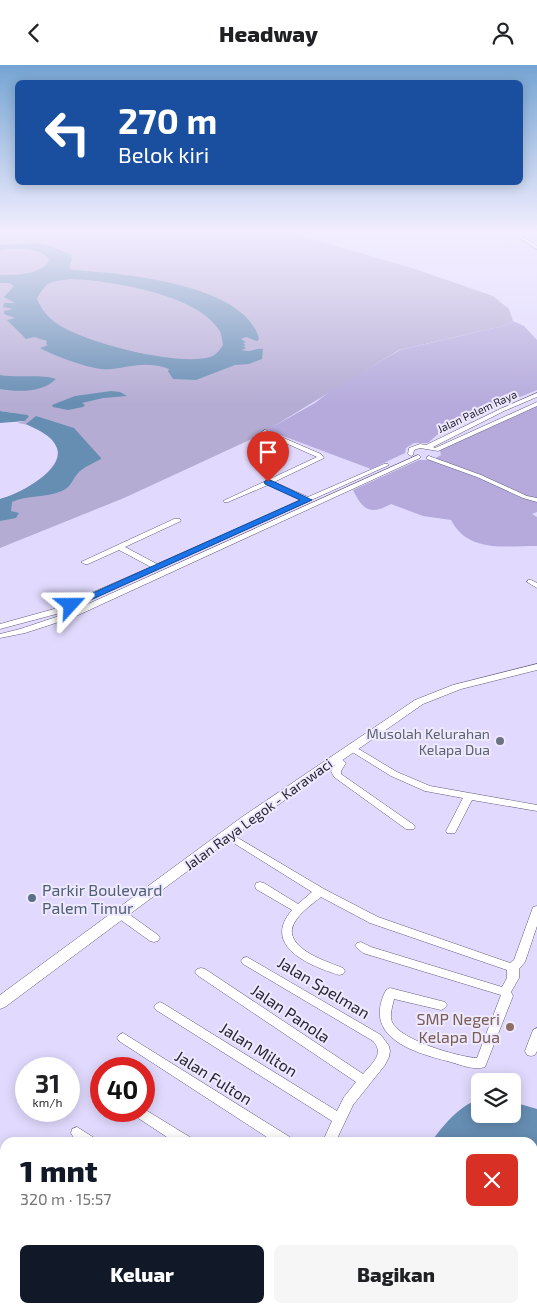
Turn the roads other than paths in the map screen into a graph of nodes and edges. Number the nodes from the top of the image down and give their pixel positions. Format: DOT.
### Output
graph roads {
  1 [pos="537,395"];
  2 [pos="537,404"];
  3 [pos="264,432"];
  4 [pos="428,447"];
  5 [pos="436,452"];
  6 [pos="415,455"];
  7 [pos="429,458"];
  8 [pos="268,482"];
  9 [pos="537,495"];
  10 [pos="308,500"];
  11 [pos="537,500"];
  12 [pos="226,501"];
  13 [pos="177,521"];
  14 [pos="120,547"];
  15 [pos="85,563"];
  16 [pos="157,567"];
  17 [pos="0,627"];
  18 [pos="0,636"];
  19 [pos="537,667"];
  20 [pos="352,748"];
  21 [pos="335,758"];
  22 [pos="469,796"];
  23 [pos="537,808"];
  24 [pos="410,827"];
  25 [pos="451,831"];
  26 [pos="228,835"];
  27 [pos="260,886"];
  28 [pos="320,892"];
  29 [pos="300,910"];
  30 [pos="537,910"];
  31 [pos="122,915"];
  32 [pos="154,938"];
  33 [pos="361,946"];
  34 [pos="247,961"];
  35 [pos="513,967"];
  36 [pos="339,971"];
  37 [pos="200,972"];
  38 [pos="506,992"];
  39 [pos="0,1003"];
  40 [pos="441,1005"];
  41 [pos="160,1007"];
  42 [pos="537,1033"];
  43 [pos="123,1038"];
  44 [pos="531,1051"];
  45 [pos="364,1081"];
  46 [pos="340,1119"];
  47 [pos="155,1122"];
  48 [pos="77,1133"];
  49 [pos="83,1137"];
  50 [pos="179,1137"];
  51 [pos="279,1137"];
  52 [pos="331,1137"];
  1 -- 4 [label="street, Jalan Palem Raya"];
  2 -- 5 [label="street, Jalan Palem Raya"];
  3 -- 8 [label="street"];
  4 -- 5 [label="street"];
  4 -- 6 [label="street, Jalan Palem Raya"];
  5 -- 7 [label="street, Jalan Palem Raya"];
  5 -- 9 [label="street"];
  6 -- 7 [label="street"];
  6 -- 10 [label="street"];
  6 -- 18 [label="street"];
  7 -- 11 [label="street"];
  8 -- 10 [label="street"];
  8 -- 12 [label="street"];
  10 -- 16 [label="street"];
  13 -- 14 [label="street"];
  14 -- 15 [label="street"];
  14 -- 16 [label="street"];
  16 -- 17 [label="street"];
  19 -- 20 [label="main road, Jalan Raya Legok - Karawaci"];
  20 -- 21 [label="main road, Jalan Raya Legok - Karawaci"];
  20 -- 22 [label="street"];
  21 -- 24 [label="street"];
  21 -- 26 [label="main road, Jalan Raya Legok - Karawaci"];
  22 -- 23 [label="street"];
  22 -- 25 [label="street"];
  26 -- 28 [label="street"];
  26 -- 31 [label="main road, Jalan Raya Legok - Karawaci"];
  27 -- 29 [label="street"];
  28 -- 29 [label="street"];
  28 -- 35 [label="street"];
  29 -- 36 [label="street"];
  30 -- 35 [label="street"];
  31 -- 32 [label="street"];
  31 -- 39 [label="main road, Jalan Raya Legok - Karawaci"];
  33 -- 38 [label="street"];
  34 -- 45 [label="street, Jalan Spelman"];
  35 -- 38 [label="street"];
  37 -- 45 [label="street, Jalan Panola"];
  38 -- 40 [label="street"];
  41 -- 46 [label="street, Jalan Milton"];
  42 -- 44 [label="street"];
  43 -- 51 [label="street, Jalan Fulton"];
  45 -- 46 [label="street"];
  46 -- 52 [label="street"];
  47 -- 50 [label="street"];
  48 -- 49 [label="street"];
}
